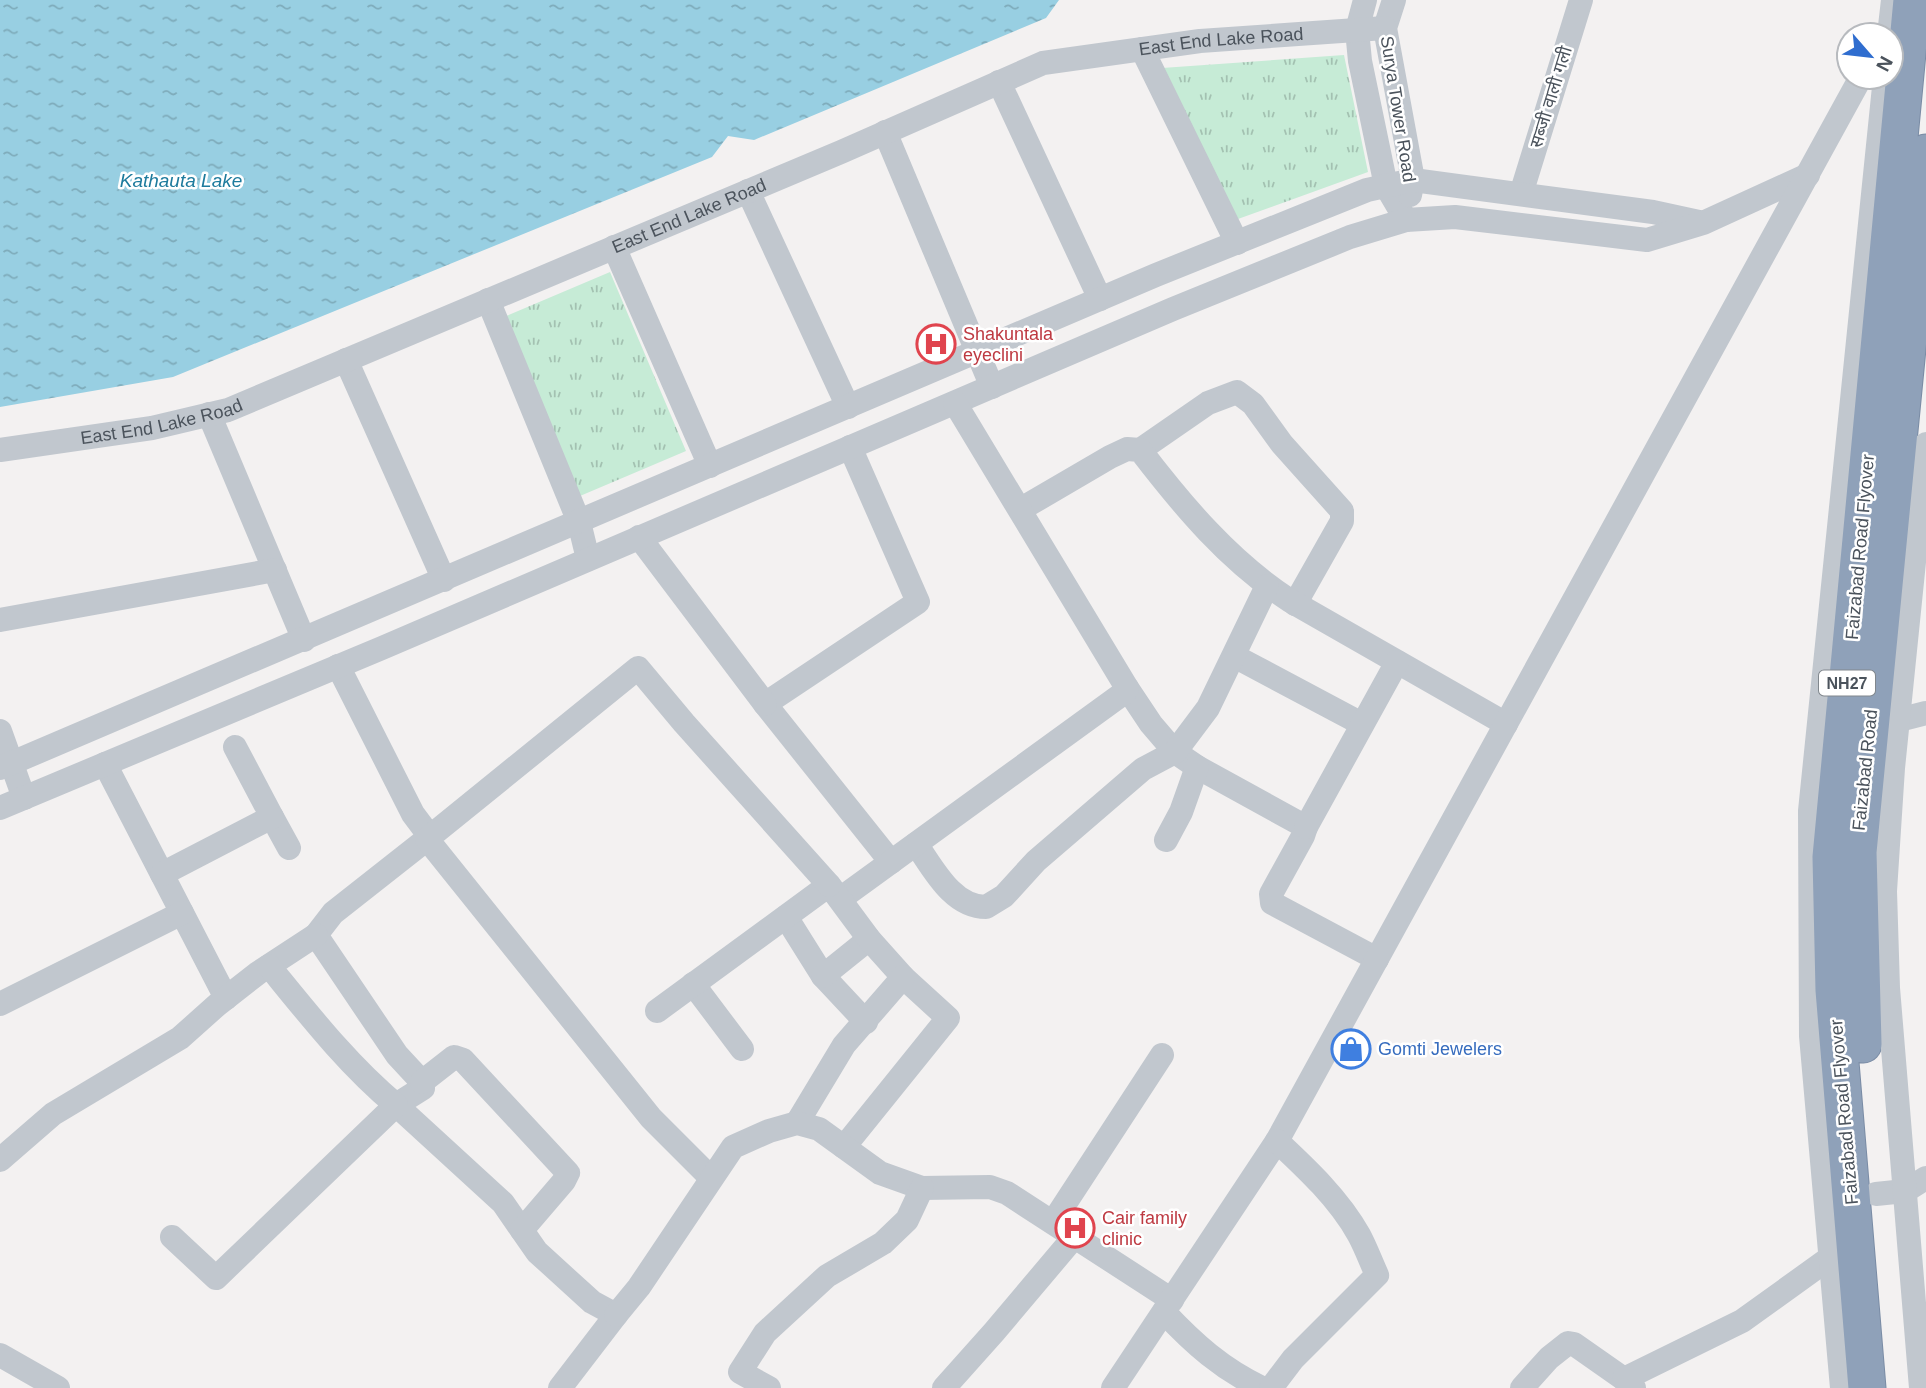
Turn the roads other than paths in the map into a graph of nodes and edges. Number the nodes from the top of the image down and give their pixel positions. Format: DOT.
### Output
graph roads {
  1 [pos="1365,0"];
  2 [pos="1394,0"];
  3 [pos="1581,0"];
  4 [pos="1893,0"];
  5 [pos="1912,0"];
  6 [pos="1891,21"];
  7 [pos="1385,28"];
  8 [pos="1357,30"];
  9 [pos="1142,49"];
  10 [pos="999,82"];
  11 [pos="1853,91"];
  12 [pos="1884,91"];
  13 [pos="885,132"];
  14 [pos="1926,153"];
  15 [pos="1808,175"];
  16 [pos="1413,180"];
  17 [pos="1386,186"];
  18 [pos="748,191"];
  19 [pos="1521,194"];
  20 [pos="1923,214"];
  21 [pos="1406,220"];
  22 [pos="1703,223"];
  23 [pos="1237,243"];
  24 [pos="614,247"];
  25 [pos="1100,299"];
  26 [pos="488,300"];
  27 [pos="977,352"];
  28 [pos="346,360"];
  29 [pos="992,387"];
  30 [pos="955,402"];
  31 [pos="848,407"];
  32 [pos="209,414"];
  33 [pos="1926,444"];
  34 [pos="850,447"];
  35 [pos="0,450"];
  36 [pos="1140,450"];
  37 [pos="709,466"];
  38 [pos="1021,509"];
  39 [pos="579,522"];
  40 [pos="639,537"];
  41 [pos="588,559"];
  42 [pos="275,570"];
  43 [pos="444,580"];
  44 [pos="1267,586"];
  45 [pos="1295,604"];
  46 [pos="0,620"];
  47 [pos="304,640"];
  48 [pos="1234,656"];
  49 [pos="1396,662"];
  50 [pos="338,666"];
  51 [pos="1127,688"];
  52 [pos="765,704"];
  53 [pos="1926,713"];
  54 [pos="1362,724"];
  55 [pos="1506,724"];
  56 [pos="1884,724"];
  57 [pos="0,731"];
  58 [pos="234,747"];
  59 [pos="1175,752"];
  60 [pos="104,764"];
  61 [pos="6,766"];
  62 [pos="1197,767"];
  63 [pos="24,798"];
  64 [pos="0,808"];
  65 [pos="272,817"];
  66 [pos="1306,827"];
  67 [pos="428,839"];
  68 [pos="1166,840"];
  69 [pos="916,844"];
  70 [pos="289,848"];
  71 [pos="891,862"];
  72 [pos="162,874"];
  73 [pos="835,892"];
  74 [pos="182,913"];
  75 [pos="786,917"];
  76 [pos="316,935"];
  77 [pos="869,939"];
  78 [pos="1377,959"];
  79 [pos="270,966"];
  80 [pos="823,976"];
  81 [pos="903,977"];
  82 [pos="694,984"];
  83 [pos="226,998"];
  84 [pos="0,1004"];
  85 [pos="657,1011"];
  86 [pos="866,1022"];
  87 [pos="742,1049"];
  88 [pos="1161,1055"];
  89 [pos="422,1083"];
  90 [pos="396,1105"];
  91 [pos="797,1123"];
  92 [pos="1277,1141"];
  93 [pos="844,1147"];
  94 [pos="0,1160"];
  95 [pos="711,1178"];
  96 [pos="1926,1178"];
  97 [pos="922,1188"];
  98 [pos="1891,1193"];
  99 [pos="1053,1222"];
  100 [pos="522,1230"];
  101 [pos="1075,1236"];
  102 [pos="172,1237"];
  103 [pos="1831,1257"];
  104 [pos="1168,1306"];
  105 [pos="616,1315"];
  106 [pos="0,1355"];
  107 [pos="1629,1383"];
  108 [pos="1867,1383"];
  109 [pos="58,1388"];
  110 [pos="560,1388"];
  111 [pos="769,1388"];
  112 [pos="944,1388"];
  113 [pos="1113,1388"];
  114 [pos="1262,1388"];
  115 [pos="1270,1388"];
  116 [pos="1522,1388"];
  117 [pos="1921,1388"];
  1 -- 8 [label="street"];
  2 -- 7 [label="street, Surya Tower Road"];
  3 -- 19 [label="street, सब्जी वाली गली"];
  4 -- 6 [label="street"];
  5 -- 108 [label="highway, Faizabad Road Flyover / NH27"];
  7 -- 8 [label="street, East End Lake Road"];
  7 -- 16 [label="street, Surya Tower Road"];
  8 -- 9 [label="street, East End Lake Road"];
  8 -- 17 [label="street"];
  9 -- 10 [label="street, East End Lake Road"];
  9 -- 23 [label="street"];
  10 -- 13 [label="street, East End Lake Road"];
  10 -- 25 [label="street"];
  11 -- 15 [label="street"];
  12 -- 103 [label="street"];
  13 -- 18 [label="street, East End Lake Road"];
  13 -- 27 [label="street"];
  14 -- 20 [label="highway, Faizabad Road / NH27"];
  15 -- 22 [label="street"];
  15 -- 55 [label="street"];
  16 -- 17 [label="street"];
  16 -- 19 [label="street"];
  16 -- 21 [label="street, Surya Tower Road"];
  17 -- 21 [label="street"];
  17 -- 23 [label="street"];
  18 -- 24 [label="street, East End Lake Road"];
  18 -- 31 [label="street"];
  19 -- 22 [label="street"];
  20 -- 56 [label="highway, Faizabad Road / NH27"];
  21 -- 22 [label="street"];
  21 -- 29 [label="street"];
  23 -- 25 [label="street"];
  24 -- 26 [label="street, East End Lake Road"];
  24 -- 37 [label="street"];
  25 -- 27 [label="street"];
  26 -- 28 [label="street, East End Lake Road"];
  26 -- 39 [label="street"];
  27 -- 29 [label="street"];
  27 -- 31 [label="street"];
  28 -- 32 [label="street, East End Lake Road"];
  28 -- 43 [label="street"];
  29 -- 30 [label="street"];
  30 -- 34 [label="street"];
  30 -- 38 [label="street"];
  31 -- 37 [label="street"];
  32 -- 35 [label="street, East End Lake Road"];
  32 -- 42 [label="street"];
  33 -- 56 [label="street"];
  34 -- 40 [label="street"];
  34 -- 52 [label="street"];
  36 -- 38 [label="street"];
  36 -- 44 [label="street"];
  36 -- 45 [label="street"];
  37 -- 39 [label="street"];
  38 -- 51 [label="street"];
  39 -- 41 [label="street"];
  39 -- 43 [label="street"];
  40 -- 41 [label="street"];
  40 -- 52 [label="street"];
  41 -- 50 [label="street"];
  42 -- 46 [label="street"];
  42 -- 47 [label="street"];
  43 -- 47 [label="street"];
  44 -- 45 [label="street"];
  44 -- 48 [label="street"];
  45 -- 49 [label="street"];
  47 -- 61 [label="street"];
  48 -- 54 [label="street"];
  48 -- 59 [label="street"];
  49 -- 54 [label="street"];
  49 -- 55 [label="street"];
  50 -- 60 [label="street"];
  50 -- 67 [label="street"];
  51 -- 59 [label="street"];
  51 -- 69 [label="street"];
  52 -- 71 [label="street"];
  53 -- 56 [label="street"];
  54 -- 66 [label="street"];
  55 -- 78 [label="street"];
  56 -- 98 [label="highway, Faizabad Road / NH27"];
  57 -- 61 [label="street"];
  58 -- 65 [label="street"];
  59 -- 62 [label="street"];
  59 -- 69 [label="street"];
  60 -- 63 [label="street"];
  60 -- 72 [label="street"];
  61 -- 63 [label="street"];
  62 -- 66 [label="street"];
  62 -- 68 [label="street"];
  63 -- 64 [label="street"];
  65 -- 70 [label="street"];
  65 -- 72 [label="street"];
  66 -- 78 [label="street"];
  67 -- 73 [label="street"];
  67 -- 76 [label="street"];
  67 -- 95 [label="street"];
  69 -- 71 [label="street"];
  71 -- 73 [label="street"];
  72 -- 74 [label="street"];
  73 -- 75 [label="street"];
  73 -- 77 [label="street"];
  74 -- 83 [label="street"];
  74 -- 84 [label="street"];
  75 -- 80 [label="street"];
  75 -- 82 [label="street"];
  76 -- 79 [label="street"];
  76 -- 89 [label="street"];
  77 -- 80 [label="street"];
  77 -- 81 [label="street"];
  78 -- 92 [label="street"];
  79 -- 83 [label="street"];
  79 -- 90 [label="street"];
  80 -- 86 [label="street"];
  81 -- 86 [label="street"];
  81 -- 93 [label="street"];
  82 -- 85 [label="street"];
  82 -- 87 [label="street"];
  83 -- 94 [label="street"];
  86 -- 91 [label="street"];
  88 -- 99 [label="street"];
  89 -- 90 [label="street"];
  89 -- 100 [label="street"];
  90 -- 100 [label="street"];
  90 -- 102 [label="street"];
  91 -- 93 [label="street"];
  91 -- 95 [label="street"];
  92 -- 104 [label="street"];
  92 -- 115 [label="street"];
  93 -- 97 [label="street"];
  95 -- 105 [label="street"];
  96 -- 98 [label="street"];
  97 -- 99 [label="street"];
  97 -- 111 [label="street"];
  98 -- 108 [label="highway, Faizabad Road / NH27"];
  98 -- 117 [label="street"];
  99 -- 101 [label="street"];
  100 -- 105 [label="street"];
  101 -- 104 [label="street"];
  101 -- 112 [label="street"];
  103 -- 107 [label="street"];
  103 -- 108 [label="street"];
  104 -- 113 [label="street"];
  104 -- 114 [label="street"];
  105 -- 110 [label="street"];
  106 -- 109 [label="street"];
  107 -- 116 [label="street"];
}
